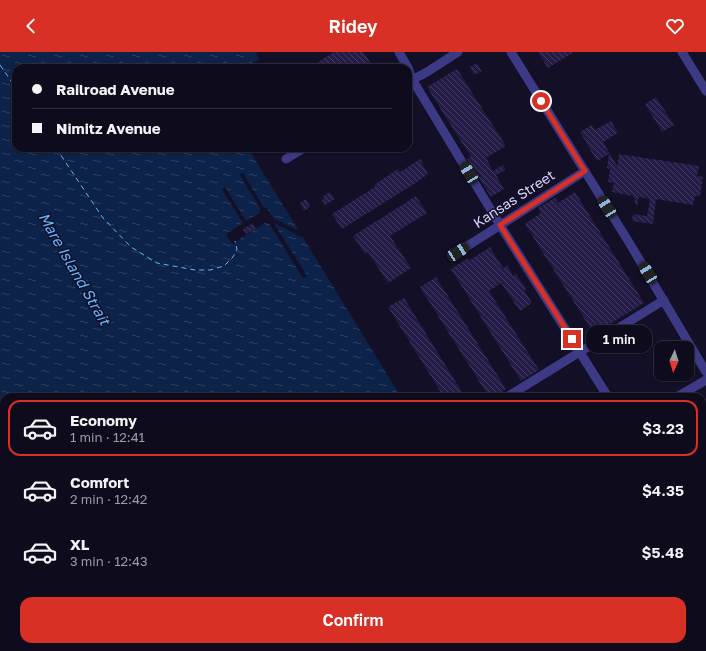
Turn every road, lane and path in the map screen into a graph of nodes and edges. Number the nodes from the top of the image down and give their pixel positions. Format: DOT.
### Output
graph roads {
  1 [pos="399,52"];
  2 [pos="458,52"];
  3 [pos="511,52"];
  4 [pos="682,52"];
  5 [pos="406,64"];
  6 [pos="412,80"];
  7 [pos="412,84"];
  8 [pos="706,91"];
  9 [pos="297,152"];
  10 [pos="286,159"];
  11 [pos="585,171"];
  12 [pos="500,225"];
  13 [pos="458,252"];
  14 [pos="664,300"];
  15 [pos="580,352"];
  16 [pos="706,372"];
  17 [pos="706,380"];
  18 [pos="513,393"];
  19 [pos="606,393"];
  20 [pos="684,393"];
  1 -- 5 [label="street"];
  2 -- 6 [label="street"];
  3 -- 11 [label="street"];
  4 -- 8 [label="street"];
  7 -- 12 [label="street"];
  9 -- 10 [label="street"];
  11 -- 12 [label="street, Kansas Street"];
  11 -- 14 [label="street"];
  12 -- 13 [label="street, Kansas Street"];
  12 -- 15 [label="street"];
  14 -- 15 [label="street"];
  14 -- 16 [label="street"];
  15 -- 18 [label="street"];
  15 -- 19 [label="street"];
  17 -- 20 [label="street"];
}
